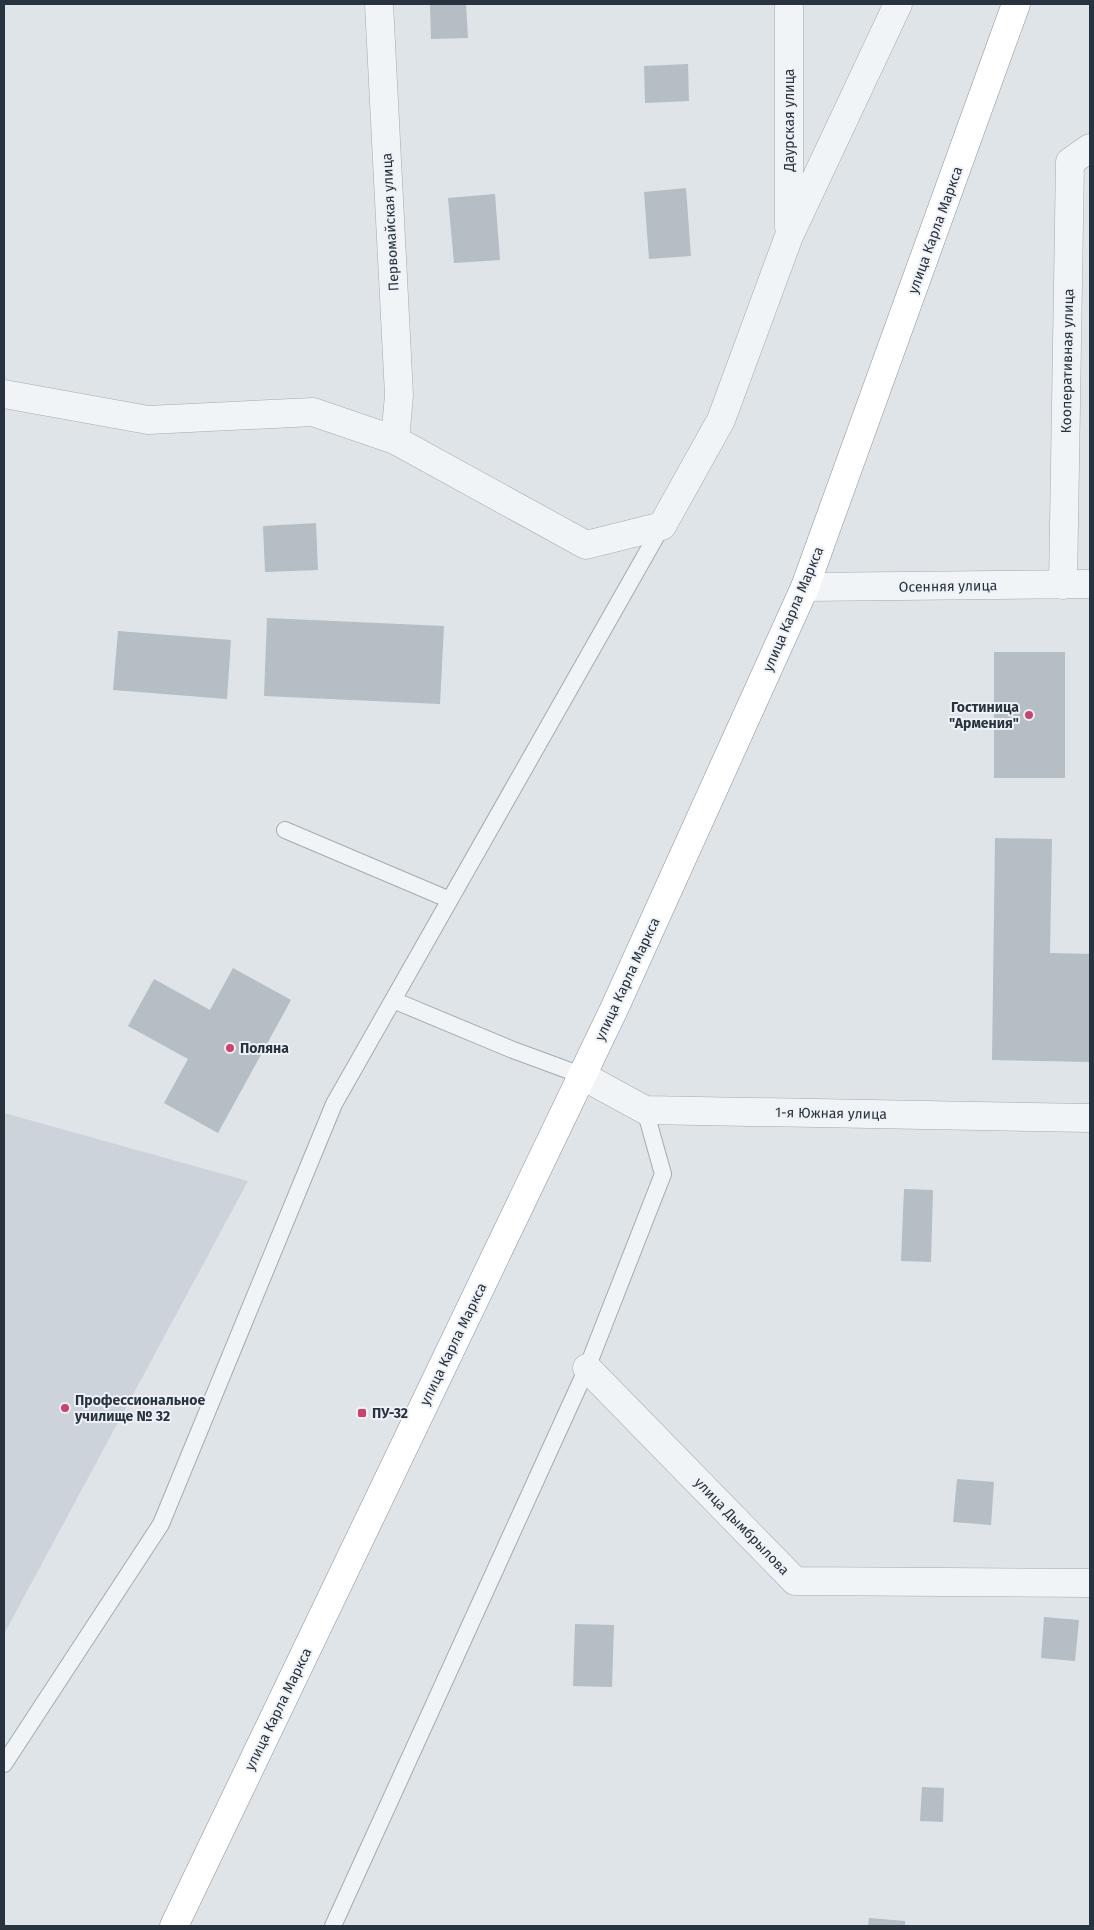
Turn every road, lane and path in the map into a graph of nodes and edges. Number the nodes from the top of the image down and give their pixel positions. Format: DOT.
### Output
graph roads {
  1 [pos="379,4"];
  2 [pos="789,4"];
  3 [pos="898,4"];
  4 [pos="1016,4"];
  5 [pos="1090,148"];
  6 [pos="789,236"];
  7 [pos="4,394"];
  8 [pos="395,440"];
  9 [pos="662,526"];
  10 [pos="1090,584"];
  11 [pos="1063,585"];
  12 [pos="805,587"];
  13 [pos="285,830"];
  14 [pos="450,900"];
  15 [pos="393,1000"];
  16 [pos="581,1076"];
  17 [pos="645,1110"];
  18 [pos="1090,1118"];
  19 [pos="587,1368"];
  20 [pos="1090,1583"];
  21 [pos="4,1764"];
  22 [pos="174,1926"];
  23 [pos="333,1926"];
  1 -- 8 [label="street, Первомайская улица"];
  2 -- 6 [label="street, Даурская улица"];
  3 -- 6 [label="street"];
  4 -- 12 [label="highway, улица Карла Маркса"];
  5 -- 11 [label="street, Кооперативная улица"];
  6 -- 9 [label="street"];
  7 -- 8 [label="street"];
  8 -- 9 [label="street"];
  9 -- 14 [label="lane"];
  10 -- 11 [label="street, Осенняя улица"];
  11 -- 12 [label="street, Осенняя улица"];
  12 -- 16 [label="highway, улица Карла Маркса"];
  13 -- 14 [label="lane"];
  14 -- 15 [label="lane"];
  15 -- 16 [label="lane"];
  15 -- 21 [label="lane"];
  16 -- 17 [label="street, 1-я Южная улица"];
  16 -- 22 [label="highway, улица Карла Маркса"];
  17 -- 18 [label="street, 1-я Южная улица"];
  17 -- 19 [label="lane"];
  19 -- 20 [label="street, улица Дымбрылова"];
  19 -- 23 [label="lane"];
}
